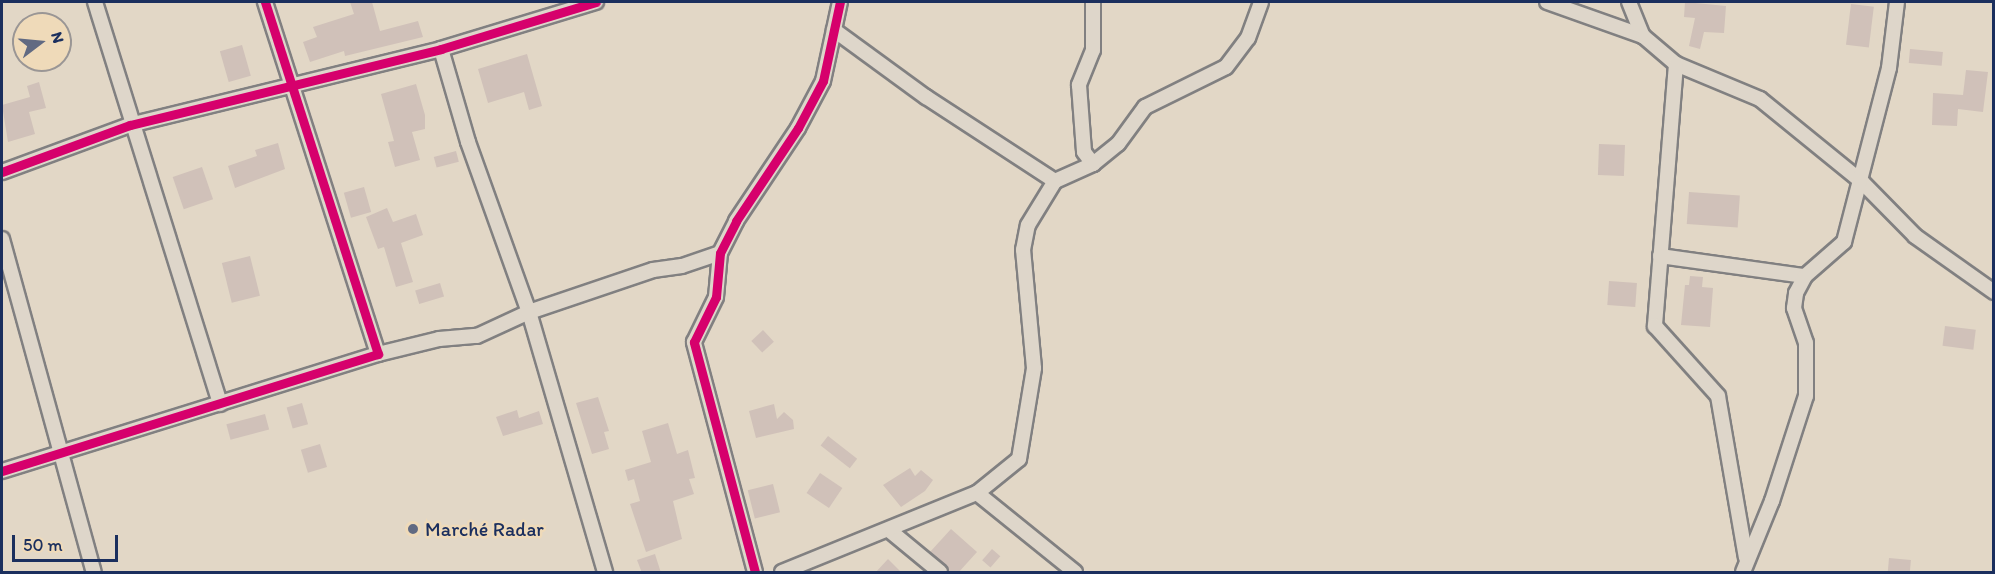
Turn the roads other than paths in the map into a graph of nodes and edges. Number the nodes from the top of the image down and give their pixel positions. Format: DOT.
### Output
graph roads {
  1 [pos="94,2"];
  2 [pos="265,2"];
  3 [pos="596,2"];
  4 [pos="840,2"];
  5 [pos="1093,2"];
  6 [pos="1261,2"];
  7 [pos="1547,2"];
  8 [pos="1629,2"];
  9 [pos="1897,2"];
  10 [pos="834,30"];
  11 [pos="1643,36"];
  12 [pos="441,49"];
  13 [pos="1676,64"];
  14 [pos="289,84"];
  15 [pos="130,125"];
  16 [pos="1093,164"];
  17 [pos="2,172"];
  18 [pos="1055,181"];
  19 [pos="1862,182"];
  20 [pos="2,239"];
  21 [pos="720,253"];
  22 [pos="1660,256"];
  23 [pos="1805,276"];
  24 [pos="1994,292"];
  25 [pos="529,312"];
  26 [pos="378,354"];
  27 [pos="220,404"];
  28 [pos="60,453"];
  29 [pos="2,471"];
  30 [pos="976,493"];
  31 [pos="889,530"];
  32 [pos="1746,558"];
  33 [pos="94,573"];
  34 [pos="605,573"];
  35 [pos="755,573"];
  36 [pos="782,573"];
  37 [pos="940,573"];
  38 [pos="1075,573"];
  39 [pos="1743,573"];
  1 -- 15 [label="street"];
  2 -- 14 [label="street"];
  3 -- 12 [label="street"];
  4 -- 10 [label="street"];
  5 -- 16 [label="street"];
  6 -- 16 [label="street"];
  7 -- 11 [label="street"];
  8 -- 11 [label="street"];
  9 -- 19 [label="street"];
  10 -- 18 [label="street"];
  10 -- 21 [label="street"];
  11 -- 13 [label="street"];
  12 -- 14 [label="street"];
  12 -- 25 [label="street"];
  13 -- 19 [label="street"];
  13 -- 22 [label="street"];
  14 -- 15 [label="street"];
  14 -- 26 [label="street"];
  15 -- 17 [label="street"];
  15 -- 27 [label="street"];
  16 -- 18 [label="street"];
  18 -- 30 [label="street"];
  19 -- 23 [label="street"];
  19 -- 24 [label="street"];
  20 -- 28 [label="street"];
  21 -- 25 [label="street"];
  21 -- 35 [label="street"];
  22 -- 23 [label="street"];
  22 -- 32 [label="street"];
  23 -- 32 [label="street"];
  25 -- 26 [label="street"];
  25 -- 34 [label="street"];
  26 -- 27 [label="street"];
  27 -- 28 [label="street"];
  28 -- 29 [label="street"];
  28 -- 33 [label="street"];
  30 -- 31 [label="street"];
  30 -- 38 [label="street"];
  31 -- 36 [label="street"];
  31 -- 37 [label="street"];
  32 -- 39 [label="street"];
}
